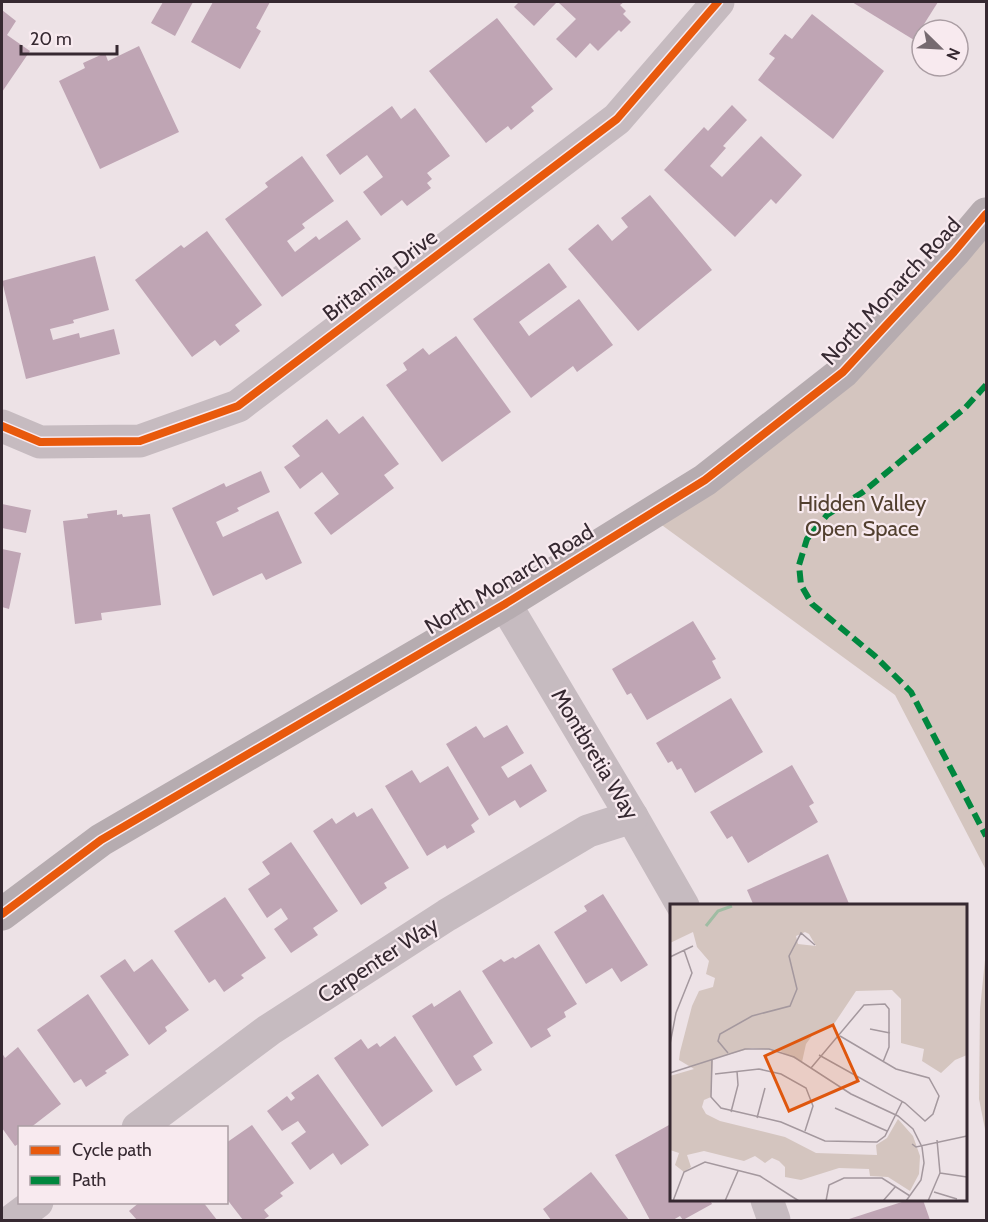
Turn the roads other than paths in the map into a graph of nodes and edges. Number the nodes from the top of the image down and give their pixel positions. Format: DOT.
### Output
graph roads {
  1 [pos="718,2"];
  2 [pos="987,214"];
  3 [pos="2,426"];
  4 [pos="505,604"];
  5 [pos="632,817"];
  6 [pos="682,904"];
  7 [pos="2,914"];
  8 [pos="141,1126"];
  9 [pos="767,1201"];
  10 [pos="37,1204"];
  11 [pos="13,1221"];
  12 [pos="774,1221"];
  1 -- 3 [label="street, Britannia Drive"];
  2 -- 4 [label="street, North Monarch Road"];
  4 -- 5 [label="street, Montbretia Way"];
  4 -- 7 [label="street, North Monarch Road"];
  5 -- 6 [label="street, Montbretia Way"];
  5 -- 8 [label="street, Carpenter Way"];
  9 -- 12 [label="street"];
  10 -- 11 [label="street"];
}
